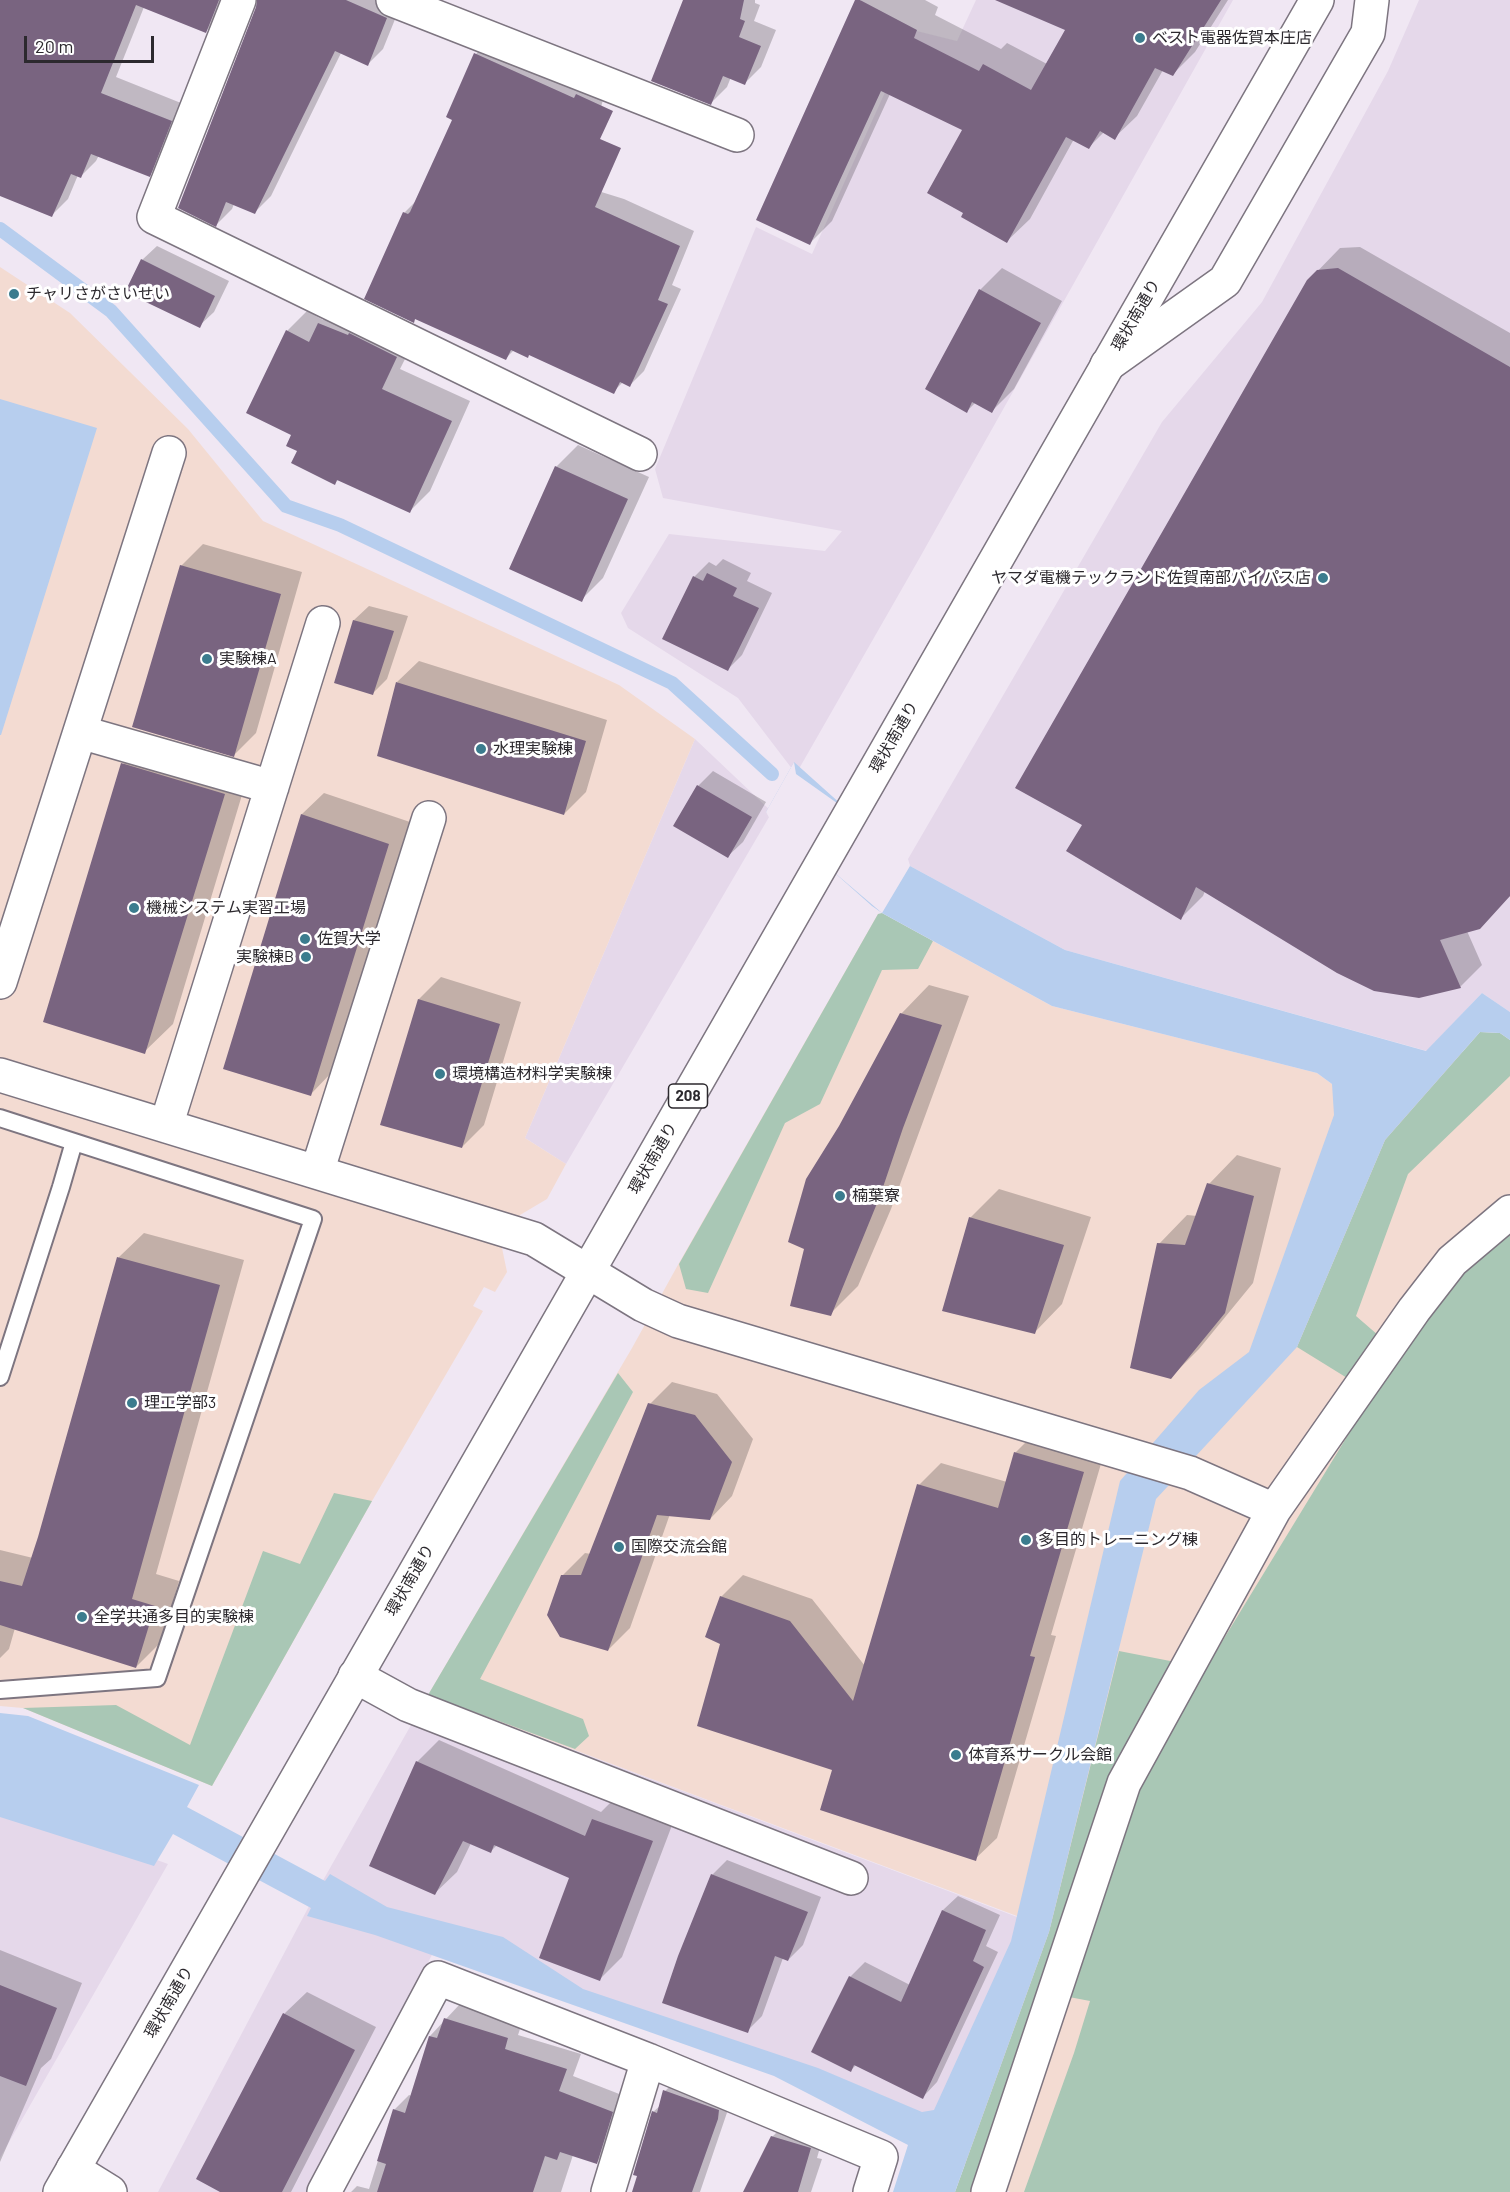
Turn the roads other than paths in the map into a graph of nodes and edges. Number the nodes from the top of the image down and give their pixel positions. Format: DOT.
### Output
graph roads {
  1 [pos="239,0"];
  2 [pos="393,0"];
  3 [pos="1317,0"];
  4 [pos="1372,0"];
  5 [pos="737,135"];
  6 [pos="1107,365"];
  7 [pos="169,453"];
  8 [pos="640,454"];
  9 [pos="323,623"];
  10 [pos="80,732"];
  11 [pos="272,787"];
  12 [pos="429,818"];
  13 [pos="0,982"];
  14 [pos="0,1075"];
  15 [pos="0,1118"];
  16 [pos="166,1126"];
  17 [pos="74,1142"];
  18 [pos="317,1172"];
  19 [pos="1510,1212"];
  20 [pos="587,1271"];
  21 [pos="0,1377"];
  22 [pos="1274,1510"];
  23 [pos="355,1676"];
  24 [pos="0,1690"];
  25 [pos="851,1878"];
  26 [pos="648,2060"];
  27 [pos="67,2181"];
  28 [pos="110,2192"];
  29 [pos="324,2192"];
  30 [pos="608,2192"];
  31 [pos="870,2192"];
  32 [pos="988,2192"];
  1 -- 8 [label="main road"];
  2 -- 5 [label="main road"];
  3 -- 6 [label="main road, 環状南通り / 208"];
  4 -- 6 [label="main road"];
  6 -- 20 [label="main road, 環状南通り / 208"];
  7 -- 10 [label="main road"];
  9 -- 11 [label="main road"];
  10 -- 11 [label="main road"];
  10 -- 13 [label="main road"];
  11 -- 16 [label="main road"];
  12 -- 18 [label="main road"];
  14 -- 16 [label="main road"];
  15 -- 17 [label="lane"];
  16 -- 18 [label="main road"];
  17 -- 21 [label="lane"];
  17 -- 24 [label="lane"];
  18 -- 20 [label="main road"];
  19 -- 22 [label="main road"];
  20 -- 22 [label="main road"];
  20 -- 23 [label="main road, 環状南通り / 208"];
  22 -- 32 [label="main road"];
  23 -- 25 [label="main road"];
  23 -- 27 [label="main road, 環状南通り / 208"];
  26 -- 29 [label="main road"];
  26 -- 30 [label="main road"];
  26 -- 31 [label="main road"];
  27 -- 28 [label="main road"];
}
